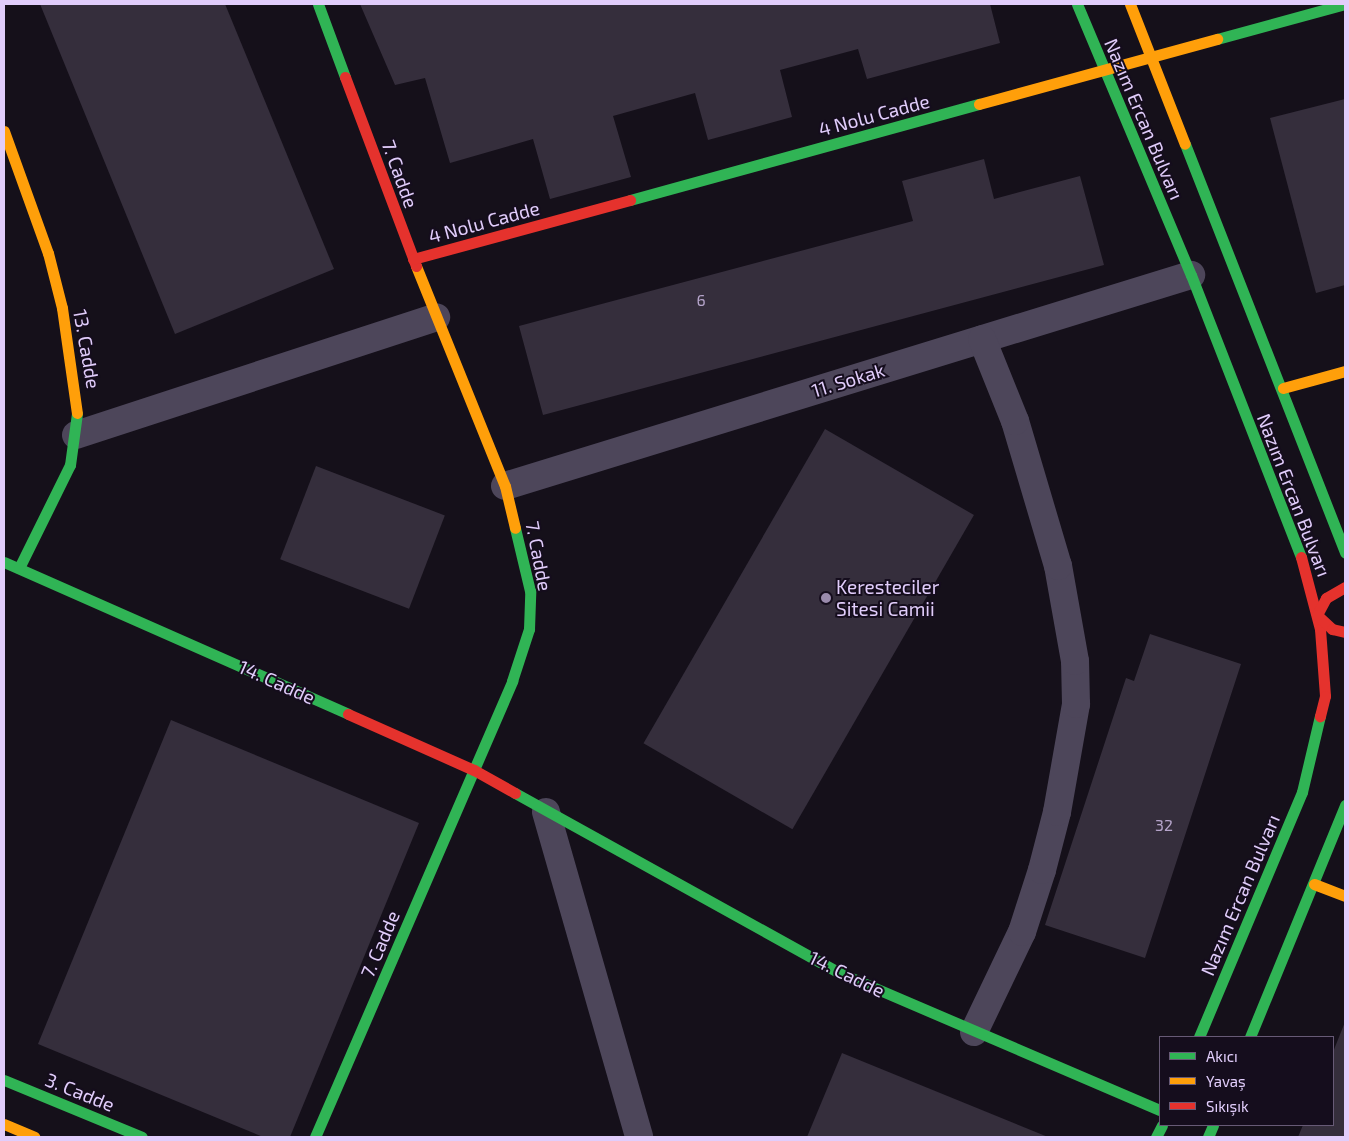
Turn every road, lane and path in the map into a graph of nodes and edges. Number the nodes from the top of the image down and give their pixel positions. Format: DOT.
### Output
graph roads {
  1 [pos="318,4"];
  2 [pos="1077,4"];
  3 [pos="1130,4"];
  4 [pos="1345,4"];
  5 [pos="1152,57"];
  6 [pos="1104,70"];
  7 [pos="4,131"];
  8 [pos="413,259"];
  9 [pos="1191,275"];
  10 [pos="436,317"];
  11 [pos="982,339"];
  12 [pos="1345,371"];
  13 [pos="1283,388"];
  14 [pos="76,435"];
  15 [pos="504,486"];
  16 [pos="1345,553"];
  17 [pos="4,562"];
  18 [pos="19,568"];
  19 [pos="1345,587"];
  20 [pos="1317,615"];
  21 [pos="1345,632"];
  22 [pos="474,770"];
  23 [pos="1345,805"];
  24 [pos="546,812"];
  25 [pos="1314,884"];
  26 [pos="1345,896"];
  27 [pos="974,1032"];
  28 [pos="1199,1036"];
  29 [pos="1250,1036"];
  30 [pos="4,1080"];
  31 [pos="1159,1110"];
  32 [pos="4,1124"];
  33 [pos="34,1137"];
  34 [pos="142,1137"];
  35 [pos="315,1137"];
  36 [pos="639,1137"];
  1 -- 8 [label="street, 7. Cadde"];
  2 -- 6 [label="street, Nazım Ercan Bulvarı"];
  3 -- 5 [label="street, Nazım Ercan Bulvarı"];
  4 -- 5 [label="street, 4 Nolu Cadde"];
  5 -- 6 [label="street, 4 Nolu Cadde"];
  5 -- 13 [label="street, Nazım Ercan Bulvarı"];
  6 -- 8 [label="street, 4 Nolu Cadde"];
  6 -- 9 [label="street, Nazım Ercan Bulvarı"];
  7 -- 14 [label="street, 13. Cadde"];
  8 -- 10 [label="street, 7. Cadde"];
  9 -- 11 [label="street, 11. Sokak"];
  9 -- 20 [label="street, Nazım Ercan Bulvarı"];
  10 -- 14 [label="street"];
  10 -- 15 [label="street, 7. Cadde"];
  11 -- 15 [label="street, 11. Sokak"];
  11 -- 27 [label="street"];
  12 -- 13 [label="street"];
  13 -- 16 [label="street, Nazım Ercan Bulvarı"];
  14 -- 18 [label="street, 13. Cadde"];
  15 -- 22 [label="street, 7. Cadde"];
  17 -- 18 [label="street, 14. Cadde"];
  18 -- 22 [label="street, 14. Cadde"];
  19 -- 20 [label="street"];
  20 -- 21 [label="street"];
  20 -- 28 [label="street, Nazım Ercan Bulvarı"];
  22 -- 24 [label="street, 14. Cadde"];
  22 -- 35 [label="street, 7. Cadde"];
  23 -- 25 [label="street"];
  24 -- 27 [label="street, 14. Cadde"];
  24 -- 36 [label="street"];
  25 -- 26 [label="street"];
  25 -- 29 [label="street"];
  27 -- 31 [label="street, 14. Cadde"];
  30 -- 34 [label="street, 3. Cadde"];
  32 -- 33 [label="street"];
}
